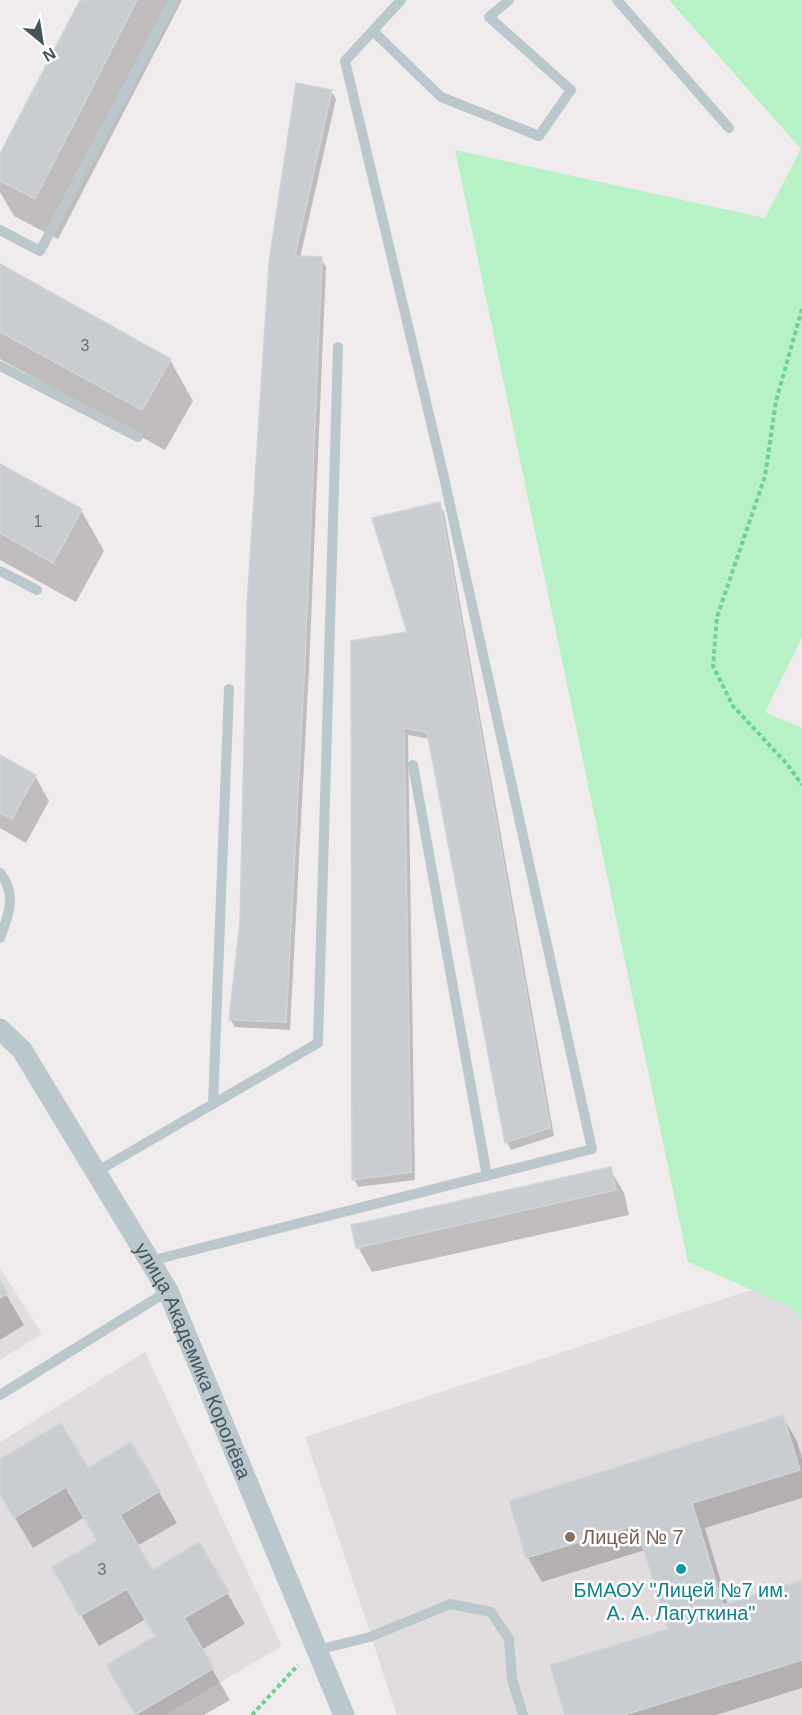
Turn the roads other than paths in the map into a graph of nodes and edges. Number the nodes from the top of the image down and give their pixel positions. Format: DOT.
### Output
graph roads {
  1 [pos="174,0"];
  2 [pos="401,0"];
  3 [pos="509,0"];
  4 [pos="617,0"];
  5 [pos="373,31"];
  6 [pos="729,128"];
  7 [pos="0,230"];
  8 [pos="338,348"];
  9 [pos="0,366"];
  10 [pos="138,437"];
  11 [pos="0,571"];
  12 [pos="37,590"];
  13 [pos="229,689"];
  14 [pos="413,765"];
  15 [pos="0,873"];
  16 [pos="0,938"];
  17 [pos="0,1029"];
  18 [pos="213,1104"];
  19 [pos="96,1172"];
  20 [pos="487,1176"];
  21 [pos="150,1261"];
  22 [pos="168,1291"];
  23 [pos="0,1395"];
  24 [pos="310,1655"];
  25 [pos="344,1715"];
  26 [pos="523,1715"];
  1 -- 7 [label="lane"];
  2 -- 5 [label="lane"];
  3 -- 5 [label="lane"];
  4 -- 6 [label="lane"];
  5 -- 20 [label="lane"];
  8 -- 18 [label="lane"];
  9 -- 10 [label="lane"];
  11 -- 12 [label="lane"];
  13 -- 18 [label="lane"];
  14 -- 20 [label="lane"];
  15 -- 16 [label="lane"];
  17 -- 19 [label="street, улица Академика Королёва"];
  18 -- 19 [label="lane"];
  19 -- 21 [label="street, улица Академика Королёва"];
  20 -- 21 [label="lane"];
  21 -- 22 [label="street, улица Академика Королёва"];
  22 -- 23 [label="lane"];
  22 -- 24 [label="street, улица Академика Королёва"];
  24 -- 25 [label="street, улица Академика Королёва"];
  24 -- 26 [label="lane"];
}
